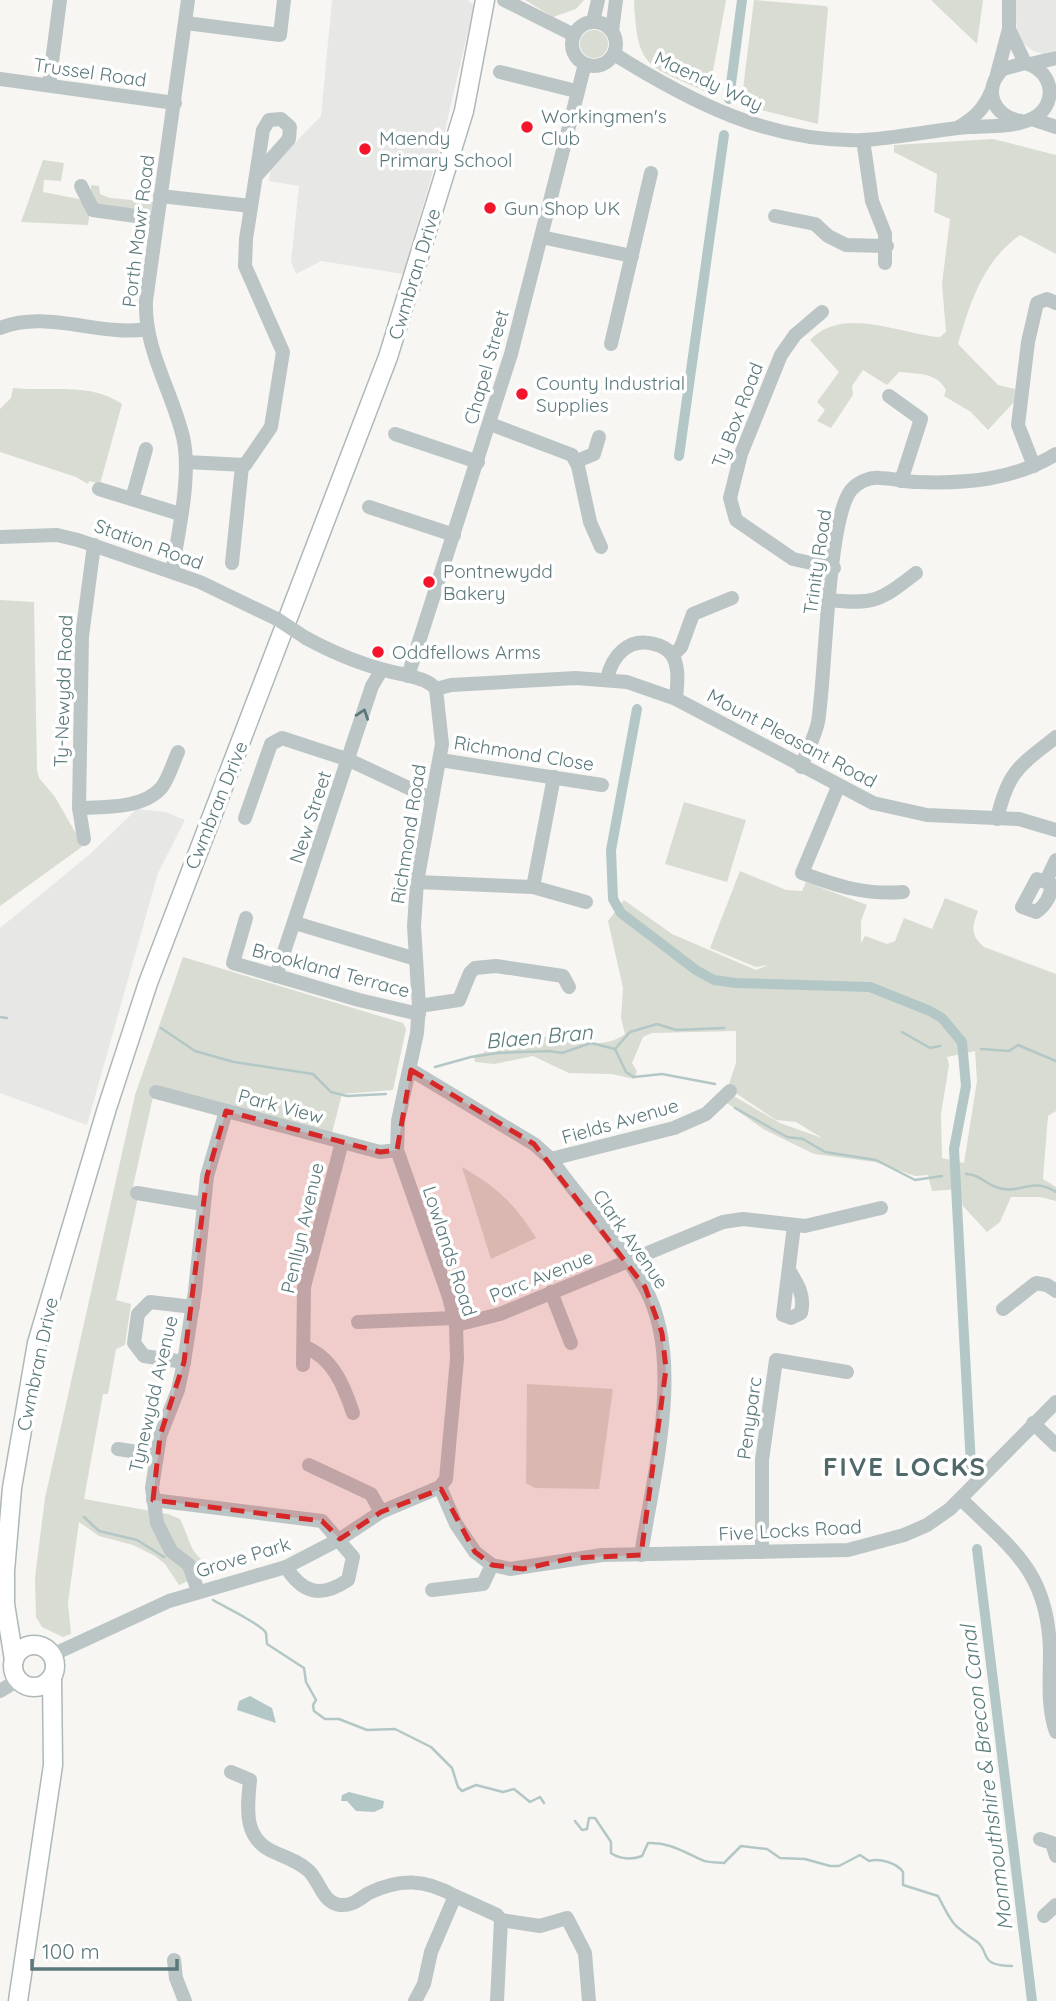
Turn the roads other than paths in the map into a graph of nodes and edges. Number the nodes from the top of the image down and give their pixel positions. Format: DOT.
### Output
graph roads {
  1 [pos="60,0"];
  2 [pos="188,0"];
  3 [pos="284,0"];
  4 [pos="485,0"];
  5 [pos="598,0"];
  6 [pos="616,0"];
  7 [pos="1009,0"];
  8 [pos="509,3"];
  9 [pos="593,22"];
  10 [pos="186,23"];
  11 [pos="1009,29"];
  12 [pos="612,31"];
  13 [pos="574,35"];
  14 [pos="614,54"];
  15 [pos="1056,58"];
  16 [pos="585,64"];
  17 [pos="1028,64"];
  18 [pos="1056,69"];
  19 [pos="500,72"];
  20 [pos="997,74"];
  21 [pos="0,79"];
  22 [pos="49,85"];
  23 [pos="1051,89"];
  24 [pos="576,91"];
  25 [pos="991,91"];
  26 [pos="175,103"];
  27 [pos="1026,120"];
  28 [pos="1056,127"];
  29 [pos="957,128"];
  30 [pos="863,140"];
  31 [pos="651,173"];
  32 [pos="257,175"];
  33 [pos="81,186"];
  34 [pos="160,196"];
  35 [pos="251,206"];
  36 [pos="775,216"];
  37 [pos="157,219"];
  38 [pos="541,237"];
  39 [pos="887,247"];
  40 [pos="632,256"];
  41 [pos="886,263"];
  42 [pos="1056,303"];
  43 [pos="822,312"];
  44 [pos="0,328"];
  45 [pos="148,329"];
  46 [pos="611,344"];
  47 [pos="889,396"];
  48 [pos="490,424"];
  49 [pos="395,434"];
  50 [pos="599,437"];
  51 [pos="146,449"];
  52 [pos="1056,454"];
  53 [pos="576,461"];
  54 [pos="186,462"];
  55 [pos="478,462"];
  56 [pos="242,466"];
  57 [pos="1034,466"];
  58 [pos="901,481"];
  59 [pos="99,489"];
  60 [pos="132,499"];
  61 [pos="369,507"];
  62 [pos="180,514"];
  63 [pos="454,535"];
  64 [pos="0,537"];
  65 [pos="94,545"];
  66 [pos="601,547"];
  67 [pos="232,562"];
  68 [pos="834,568"];
  69 [pos="172,572"];
  70 [pos="916,573"];
  71 [pos="732,598"];
  72 [pos="830,600"];
  73 [pos="673,656"];
  74 [pos="381,671"];
  75 [pos="408,676"];
  76 [pos="607,679"];
  77 [pos="436,689"];
  78 [pos="676,699"];
  79 [pos="1056,737"];
  80 [pos="178,752"];
  81 [pos="349,760"];
  82 [pos="440,760"];
  83 [pos="801,767"];
  84 [pos="554,777"];
  85 [pos="602,785"];
  86 [pos="838,787"];
  87 [pos="432,799"];
  88 [pos="79,808"];
  89 [pos="245,818"];
  90 [pos="997,819"];
  91 [pos="1056,830"];
  92 [pos="85,839"];
  93 [pos="1056,860"];
  94 [pos="1046,880"];
  95 [pos="417,881"];
  96 [pos="533,887"];
  97 [pos="903,892"];
  98 [pos="586,902"];
  99 [pos="246,918"];
  100 [pos="295,923"];
  101 [pos="416,959"];
  102 [pos="276,976"];
  103 [pos="569,987"];
  104 [pos="419,1010"];
  105 [pos="411,1070"];
  106 [pos="730,1091"];
  107 [pos="156,1092"];
  108 [pos="226,1111"];
  109 [pos="342,1142"];
  110 [pos="397,1150"];
  111 [pos="551,1159"];
  112 [pos="137,1193"];
  113 [pos="203,1203"];
  114 [pos="881,1208"];
  115 [pos="794,1226"];
  116 [pos="627,1261"];
  117 [pos="789,1270"];
  118 [pos="1056,1291"];
  119 [pos="551,1292"];
  120 [pos="193,1307"];
  121 [pos="1003,1309"];
  122 [pos="455,1321"];
  123 [pos="358,1322"];
  124 [pos="571,1343"];
  125 [pos="305,1347"];
  126 [pos="184,1362"];
  127 [pos="303,1365"];
  128 [pos="847,1372"];
  129 [pos="1056,1402"];
  130 [pos="353,1413"];
  131 [pos="1033,1423"];
  132 [pos="1056,1445"];
  133 [pos="118,1449"];
  134 [pos="157,1455"];
  135 [pos="309,1465"];
  136 [pos="440,1487"];
  137 [pos="961,1499"];
  138 [pos="153,1500"];
  139 [pos="381,1512"];
  140 [pos="340,1539"];
  141 [pos="762,1552"];
  142 [pos="641,1555"];
  143 [pos="492,1564"];
  144 [pos="286,1567"];
  145 [pos="432,1590"];
  146 [pos="198,1591"];
  147 [pos="10,1623"];
  148 [pos="45,1650"];
  149 [pos="1053,1650"];
  150 [pos="14,1660"];
  151 [pos="52,1677"];
  152 [pos="23,1683"];
  153 [pos="0,1691"];
  154 [pos="53,1723"];
  155 [pos="1056,1732"];
  156 [pos="231,1772"];
  157 [pos="1040,1839"];
  158 [pos="1056,1856"];
  159 [pos="455,1896"];
  160 [pos="1056,1905"];
  161 [pos="1044,1916"];
  162 [pos="501,1920"];
  163 [pos="174,1960"];
  164 [pos="18,2001"];
  165 [pos="185,2001"];
  166 [pos="415,2001"];
  167 [pos="497,2001"];
  168 [pos="589,2001"];
  1 -- 22 [label="street"];
  2 -- 10 [label="street, Porth Mawr Road"];
  3 -- 10 [label="street"];
  4 -- 147 [label="main road, Cwmbran Drive"];
  5 -- 9 [label="street"];
  6 -- 12 [label="street"];
  7 -- 11 [label="street"];
  8 -- 13 [label="street"];
  9 -- 12 [label="street"];
  9 -- 13 [label="street"];
  10 -- 26 [label="street, Porth Mawr Road"];
  11 -- 17 [label="street"];
  11 -- 20 [label="street"];
  12 -- 14 [label="street"];
  13 -- 16 [label="street"];
  14 -- 16 [label="street"];
  14 -- 30 [label="street, Maendy Way"];
  15 -- 17 [label="street"];
  16 -- 24 [label="street, Chapel Street"];
  17 -- 20 [label="street"];
  17 -- 23 [label="street"];
  18 -- 23 [label="street"];
  19 -- 24 [label="street"];
  20 -- 25 [label="street"];
  21 -- 22 [label="street, Trussel Road"];
  22 -- 26 [label="street, Trussel Road"];
  23 -- 27 [label="street"];
  24 -- 38 [label="street, Chapel Street"];
  25 -- 27 [label="street, Maendy Way"];
  25 -- 29 [label="street"];
  26 -- 34 [label="street, Porth Mawr Road"];
  27 -- 28 [label="street, Maendy Way"];
  27 -- 29 [label="street, Maendy Way"];
  29 -- 30 [label="street, Maendy Way"];
  30 -- 39 [label="street"];
  31 -- 40 [label="street"];
  32 -- 35 [label="street"];
  33 -- 37 [label="street"];
  34 -- 35 [label="street"];
  34 -- 37 [label="street, Porth Mawr Road"];
  35 -- 56 [label="street"];
  36 -- 39 [label="street"];
  37 -- 45 [label="street, Porth Mawr Road"];
  38 -- 40 [label="street"];
  38 -- 48 [label="street, Chapel Street"];
  39 -- 41 [label="street"];
  40 -- 46 [label="street"];
  42 -- 57 [label="street"];
  43 -- 68 [label="street, Ty Box Road"];
  44 -- 45 [label="street"];
  45 -- 54 [label="street, Porth Mawr Road"];
  47 -- 58 [label="street"];
  48 -- 53 [label="street"];
  48 -- 55 [label="street, Chapel Street"];
  49 -- 55 [label="street"];
  50 -- 53 [label="street"];
  51 -- 60 [label="street"];
  52 -- 57 [label="street, Trinity Road"];
  53 -- 66 [label="street"];
  54 -- 56 [label="street"];
  54 -- 62 [label="street, Porth Mawr Road"];
  55 -- 63 [label="street, Chapel Street"];
  56 -- 67 [label="street"];
  57 -- 58 [label="street, Trinity Road"];
  58 -- 68 [label="street, Trinity Road"];
  59 -- 60 [label="street"];
  60 -- 62 [label="street"];
  61 -- 63 [label="street"];
  62 -- 69 [label="street, Porth Mawr Road"];
  63 -- 75 [label="street, Chapel Street"];
  64 -- 65 [label="street, Station Road"];
  65 -- 69 [label="street, Station Road"];
  65 -- 88 [label="street, Ty-Newydd Road"];
  68 -- 72 [label="street, Trinity Road"];
  69 -- 74 [label="street, Station Road, bridge"];
  70 -- 72 [label="street"];
  71 -- 73 [label="street"];
  72 -- 83 [label="street, Trinity Road"];
  73 -- 76 [label="street"];
  73 -- 78 [label="street"];
  74 -- 75 [label="street, Station Road"];
  81 -- 74 [label="street, New Street, one-way"];
  75 -- 77 [label="street, Station Road"];
  76 -- 77 [label="street, Mount Pleasant Road"];
  76 -- 78 [label="street, Mount Pleasant Road"];
  77 -- 82 [label="street, Richmond Road"];
  78 -- 83 [label="street, Mount Pleasant Road"];
  79 -- 90 [label="street"];
  80 -- 88 [label="street"];
  81 -- 87 [label="street"];
  81 -- 89 [label="street"];
  81 -- 100 [label="street, New Street"];
  82 -- 84 [label="street, Richmond Close"];
  82 -- 87 [label="street, Richmond Road"];
  83 -- 86 [label="street, Mount Pleasant Road"];
  84 -- 85 [label="street, Richmond Close"];
  84 -- 96 [label="street"];
  86 -- 90 [label="street, Mount Pleasant Road"];
  86 -- 97 [label="street"];
  87 -- 95 [label="street, Richmond Road"];
  88 -- 92 [label="street, Ty-Newydd Road"];
  90 -- 91 [label="street, Mount Pleasant Road"];
  93 -- 94 [label="street"];
  95 -- 96 [label="street"];
  95 -- 101 [label="street, Richmond Road"];
  96 -- 98 [label="street"];
  99 -- 102 [label="street, Brookland Terrace"];
  100 -- 101 [label="street"];
  100 -- 102 [label="street, New Street"];
  101 -- 104 [label="street, Richmond Road"];
  102 -- 104 [label="street, Brookland Terrace"];
  103 -- 104 [label="street"];
  104 -- 105 [label="street, Richmond Road"];
  105 -- 110 [label="street, Lowlands Road"];
  105 -- 111 [label="street, Clark Avenue"];
  106 -- 111 [label="street, Fields Avenue"];
  107 -- 108 [label="street, Park View"];
  108 -- 109 [label="street, Park View"];
  108 -- 113 [label="street, Tynewydd Avenue"];
  109 -- 110 [label="street, Park View"];
  109 -- 125 [label="street, Penllyn Avenue"];
  110 -- 122 [label="street, Lowlands Road"];
  111 -- 116 [label="street, Clark Avenue"];
  112 -- 113 [label="street"];
  113 -- 120 [label="street, Tynewydd Avenue"];
  114 -- 115 [label="street, Parc Avenue"];
  115 -- 116 [label="street, Parc Avenue"];
  115 -- 117 [label="street"];
  116 -- 119 [label="street, Parc Avenue"];
  116 -- 142 [label="street, Clark Avenue"];
  118 -- 121 [label="street"];
  119 -- 122 [label="street, Parc Avenue"];
  119 -- 124 [label="street"];
  120 -- 126 [label="street, Tynewydd Avenue"];
  120 -- 126 [label="street"];
  122 -- 123 [label="street, Parc Avenue"];
  122 -- 136 [label="street, Lowlands Road"];
  125 -- 127 [label="street, Penllyn Avenue"];
  125 -- 130 [label="street"];
  126 -- 134 [label="street, Tynewydd Avenue"];
  128 -- 141 [label="street, Penyparc"];
  129 -- 131 [label="street, Five Locks Road"];
  131 -- 132 [label="street"];
  131 -- 137 [label="street, Five Locks Road"];
  133 -- 134 [label="street"];
  134 -- 138 [label="street, Tynewydd Avenue"];
  135 -- 139 [label="street"];
  136 -- 139 [label="street, Grove Park"];
  136 -- 143 [label="street"];
  137 -- 141 [label="street, Five Locks Road"];
  137 -- 149 [label="street"];
  138 -- 140 [label="street"];
  138 -- 146 [label="street, Tynewydd Avenue"];
  139 -- 140 [label="street, Grove Park"];
  140 -- 144 [label="street, Grove Park"];
  140 -- 144 [label="street"];
  141 -- 142 [label="street, Five Locks Road"];
  142 -- 143 [label="street, Five Locks Road"];
  143 -- 145 [label="street"];
  144 -- 146 [label="street, Grove Park"];
  146 -- 148 [label="street, Grove Park"];
  147 -- 148 [label="main road"];
  147 -- 150 [label="main road, Cwmbran Drive"];
  148 -- 150 [label="main road"];
  148 -- 151 [label="main road"];
  149 -- 155 [label="street"];
  150 -- 152 [label="main road"];
  151 -- 152 [label="main road"];
  151 -- 154 [label="main road"];
  152 -- 153 [label="street"];
  152 -- 154 [label="main road"];
  154 -- 164 [label="main road"];
  156 -- 159 [label="street"];
  157 -- 158 [label="street"];
  159 -- 162 [label="street"];
  159 -- 166 [label="street"];
  160 -- 161 [label="street"];
  162 -- 167 [label="street"];
  162 -- 168 [label="street"];
  163 -- 165 [label="street"];
}
